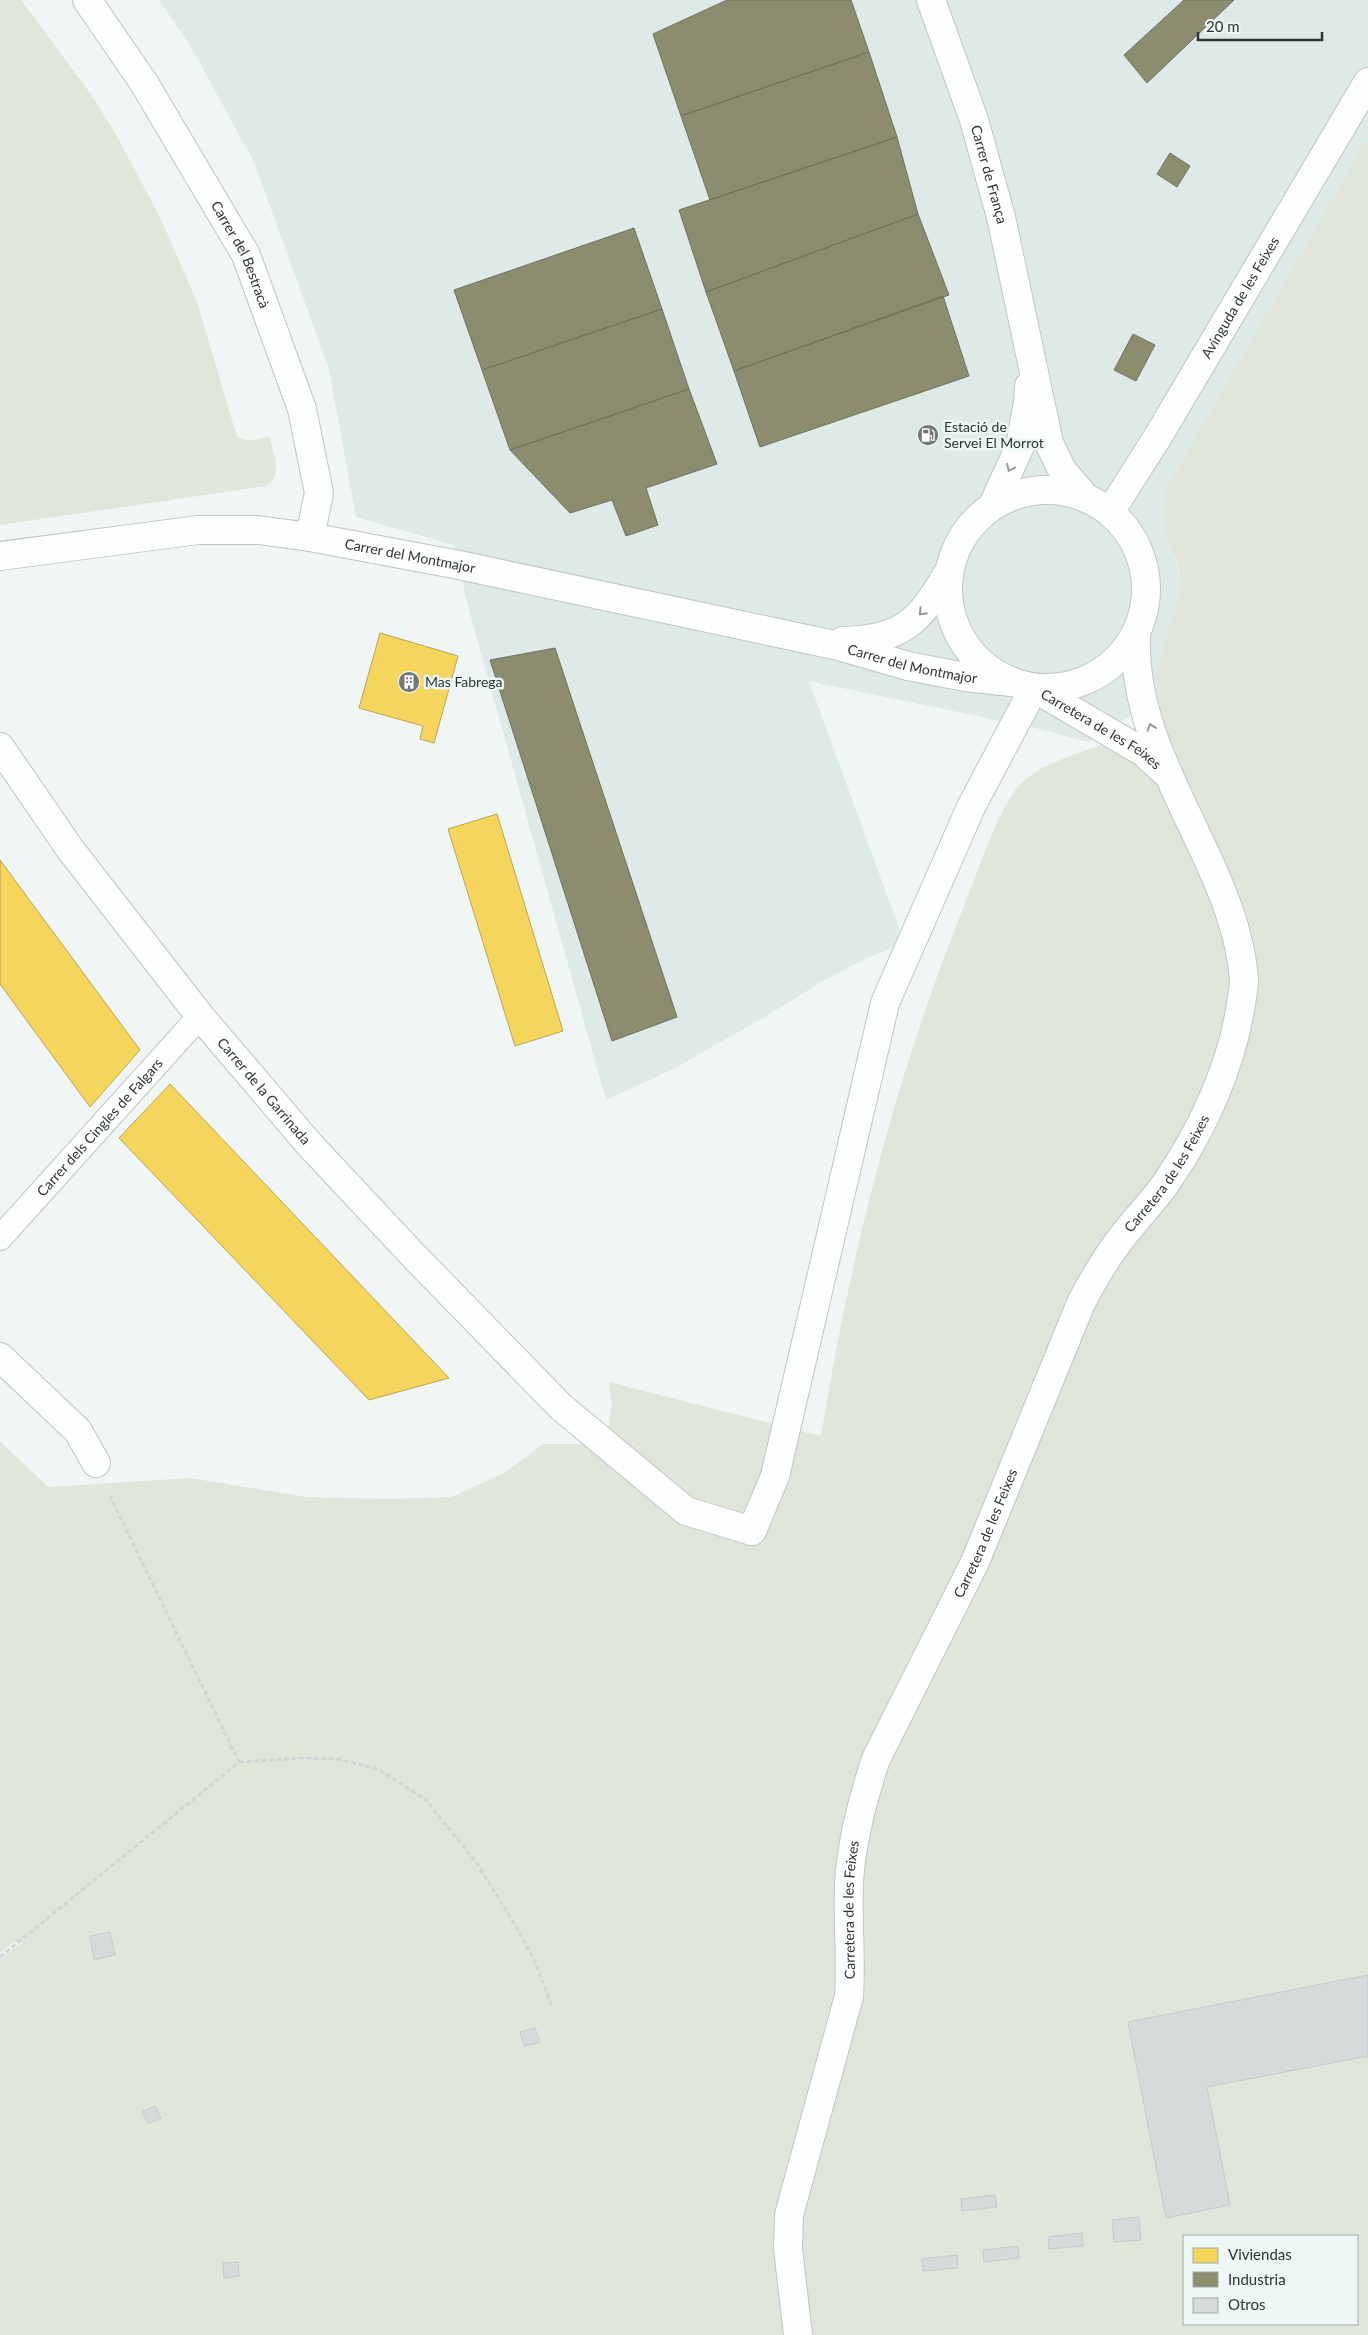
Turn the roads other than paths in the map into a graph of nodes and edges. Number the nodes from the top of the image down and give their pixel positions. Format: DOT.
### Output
graph roads {
  1 [pos="87,0"];
  2 [pos="931,0"];
  3 [pos="1368,82"];
  4 [pos="1030,352"];
  5 [pos="1086,498"];
  6 [pos="993,505"];
  7 [pos="1110,512"];
  8 [pos="310,537"];
  9 [pos="0,556"];
  10 [pos="949,571"];
  11 [pos="1136,634"];
  12 [pos="814,641"];
  13 [pos="1022,685"];
  14 [pos="0,747"];
  15 [pos="1166,773"];
  16 [pos="200,1016"];
  17 [pos="0,1238"];
  18 [pos="0,1356"];
  19 [pos="96,1463"];
  20 [pos="798,2335"];
  1 -- 8 [label="street, Carrer del Bestracà"];
  2 -- 4 [label="street, Carrer de França"];
  3 -- 7 [label="street, Avinguda de les Feixes"];
  4 -- 5 [label="street, Carrer de França"];
  4 -- 6 [label="street, Carrer de França, one-way"];
  5 -- 6 [label="street"];
  5 -- 7 [label="street"];
  6 -- 10 [label="street"];
  7 -- 11 [label="street"];
  8 -- 9 [label="street, Carrer del Montmajor"];
  8 -- 12 [label="street, Carrer del Montmajor"];
  10 -- 12 [label="street, Carrer del Montmajor, one-way"];
  10 -- 13 [label="street"];
  11 -- 13 [label="street"];
  15 -- 11 [label="street, Carretera de les Feixes, one-way"];
  12 -- 13 [label="street, Carrer del Montmajor"];
  13 -- 15 [label="street, Carretera de les Feixes"];
  13 -- 16 [label="street, Carrer de la Garrinada"];
  14 -- 16 [label="street, Carrer de la Garrinada"];
  15 -- 20 [label="street, Carretera de les Feixes"];
  16 -- 17 [label="lane, Carrer dels Cingles de Falgars"];
  18 -- 19 [label="street"];
}
